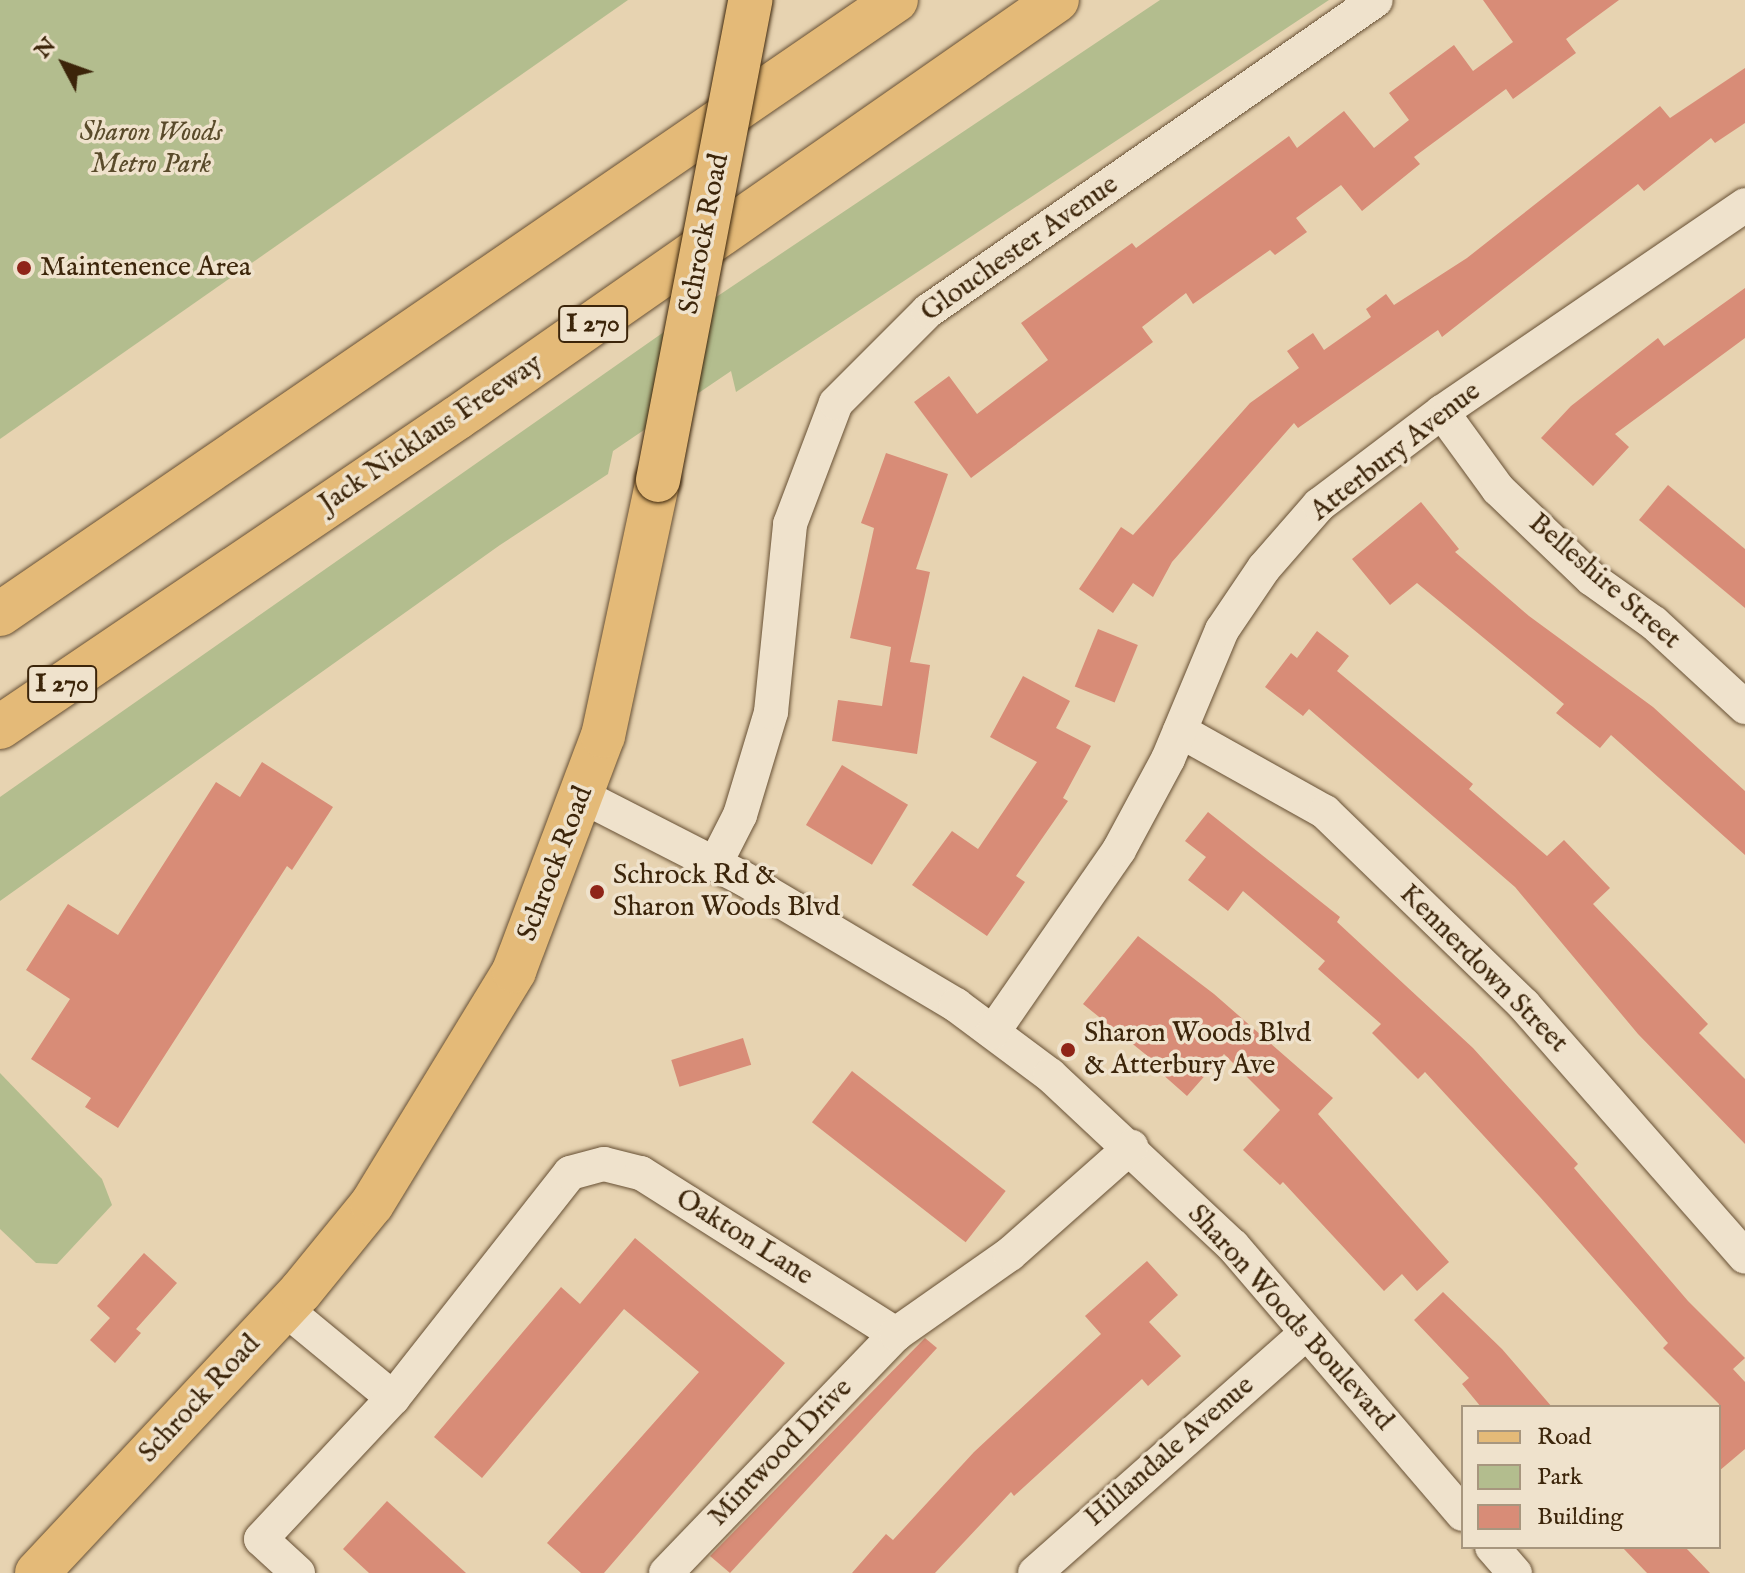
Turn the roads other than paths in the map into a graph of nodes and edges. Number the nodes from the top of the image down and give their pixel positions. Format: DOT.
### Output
graph roads {
  1 [pos="750,0"];
  2 [pos="896,0"];
  3 [pos="1057,0"];
  4 [pos="1376,0"];
  5 [pos="1745,205"];
  6 [pos="1442,412"];
  7 [pos="0,614"];
  8 [pos="1745,707"];
  9 [pos="0,727"];
  10 [pos="1180,731"];
  11 [pos="584,797"];
  12 [pos="715,864"];
  13 [pos="993,1032"];
  14 [pos="1131,1147"];
  15 [pos="1745,1257"];
  16 [pos="285,1309"];
  17 [pos="1306,1333"];
  18 [pos="896,1334"];
  19 [pos="393,1398"];
  20 [pos="1461,1512"];
  21 [pos="1494,1549"];
  22 [pos="37,1573"];
  23 [pos="298,1573"];
  24 [pos="666,1573"];
  25 [pos="1035,1573"];
  26 [pos="1515,1573"];
  1 -- 11 [label="main road, Schrock Road, bridge"];
  2 -- 7 [label="main road"];
  3 -- 9 [label="main road, Jack Nicklaus Freeway / I 270"];
  4 -- 12 [label="street, Glouchester Avenue"];
  5 -- 6 [label="street, Atterbury Avenue"];
  6 -- 8 [label="street, Belleshire Street"];
  6 -- 10 [label="street, Atterbury Avenue"];
  10 -- 13 [label="street, Atterbury Avenue"];
  10 -- 15 [label="street, Kennerdown Street"];
  11 -- 12 [label="street, Sharon Woods Boulevard"];
  11 -- 16 [label="main road, Schrock Road"];
  12 -- 13 [label="street, Sharon Woods Boulevard"];
  13 -- 14 [label="street, Sharon Woods Boulevard"];
  14 -- 17 [label="street, Sharon Woods Boulevard"];
  14 -- 18 [label="street"];
  16 -- 19 [label="street"];
  16 -- 22 [label="main road, Schrock Road"];
  17 -- 20 [label="street, Sharon Woods Boulevard"];
  17 -- 25 [label="street, Hillandale Avenue"];
  18 -- 19 [label="street, Oakton Lane"];
  18 -- 24 [label="street, Mintwood Drive"];
  19 -- 23 [label="street, Oakton Lane"];
  21 -- 26 [label="street"];
}
